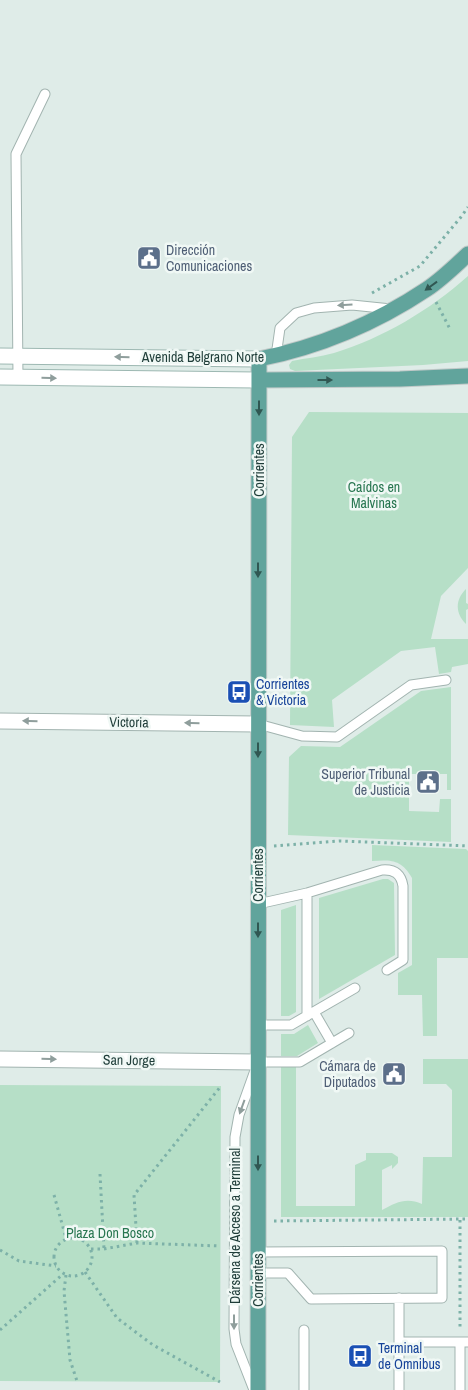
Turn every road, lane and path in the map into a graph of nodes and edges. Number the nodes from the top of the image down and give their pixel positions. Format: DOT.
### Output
graph roads {
  1 [pos="44,94"];
  2 [pos="468,207"];
  3 [pos="468,254"];
  4 [pos="436,302"];
  5 [pos="352,305"];
  6 [pos="394,309"];
  7 [pos="450,329"];
  8 [pos="0,356"];
  9 [pos="18,356"];
  10 [pos="276,356"];
  11 [pos="259,359"];
  12 [pos="468,376"];
  13 [pos="0,378"];
  14 [pos="18,378"];
  15 [pos="259,380"];
  16 [pos="446,680"];
  17 [pos="0,721"];
  18 [pos="258,724"];
  19 [pos="468,846"];
  20 [pos="258,847"];
  21 [pos="307,893"];
  22 [pos="258,904"];
  23 [pos="386,970"];
  24 [pos="355,988"];
  25 [pos="311,1014"];
  26 [pos="258,1025"];
  27 [pos="349,1033"];
  28 [pos="332,1043"];
  29 [pos="0,1059"];
  30 [pos="258,1062"];
  31 [pos="221,1086"];
  32 [pos="100,1174"];
  33 [pos="54,1195"];
  34 [pos="468,1219"];
  35 [pos="460,1220"];
  36 [pos="258,1222"];
  37 [pos="66,1238"];
  38 [pos="137,1242"];
  39 [pos="220,1246"];
  40 [pos="91,1248"];
  41 [pos="104,1249"];
  42 [pos="0,1250"];
  43 [pos="258,1252"];
  44 [pos="56,1266"];
  45 [pos="85,1272"];
  46 [pos="258,1273"];
  47 [pos="64,1274"];
  48 [pos="398,1298"];
  49 [pos="0,1330"];
  50 [pos="304,1330"];
  51 [pos="399,1342"];
  52 [pos="464,1342"];
  53 [pos="77,1381"];
  54 [pos="220,1382"];
  55 [pos="256,1390"];
  56 [pos="304,1390"];
  57 [pos="399,1390"];
  58 [pos="460,1390"];
  1 -- 9 [label="lane"];
  2 -- 5 [label="path"];
  3 -- 6 [label="main road, Avenida Belgrano Norte, one-way"];
  4 -- 7 [label="path"];
  5 -- 6 [label="lane"];
  5 -- 10 [label="lane, one-way"];
  6 -- 10 [label="main road, Avenida Belgrano Norte"];
  8 -- 9 [label="main road, Avenida Belgrano Norte"];
  11 -- 9 [label="main road, Avenida Belgrano Norte, one-way"];
  9 -- 14 [label="lane"];
  10 -- 11 [label="main road, Avenida Belgrano Norte"];
  11 -- 15 [label="main road, Corrientes"];
  15 -- 12 [label="main road, Avenida Belgrano Norte, one-way"];
  13 -- 14 [label="main road, Avenida Belgrano Norte"];
  14 -- 15 [label="main road, Avenida Belgrano Norte, one-way"];
  15 -- 18 [label="main road, Corrientes, one-way"];
  16 -- 18 [label="lane"];
  18 -- 17 [label="main road, Victoria, one-way"];
  18 -- 20 [label="main road, Corrientes, one-way"];
  19 -- 20 [label="path"];
  20 -- 22 [label="main road, Corrientes"];
  21 -- 22 [label="lane"];
  21 -- 23 [label="lane"];
  21 -- 25 [label="lane"];
  22 -- 26 [label="main road, Corrientes, one-way"];
  24 -- 25 [label="lane"];
  25 -- 26 [label="lane"];
  25 -- 28 [label="lane"];
  26 -- 30 [label="main road, Corrientes"];
  27 -- 28 [label="lane"];
  28 -- 30 [label="lane"];
  29 -- 30 [label="main road, San Jorge, one-way"];
  30 -- 36 [label="main road, Corrientes, one-way"];
  30 -- 55 [label="lane, Dársena de Acceso a Terminal, one-way"];
  31 -- 38 [label="path"];
  32 -- 41 [label="path"];
  33 -- 37 [label="path"];
  34 -- 35 [label="path"];
  35 -- 36 [label="path"];
  35 -- 52 [label="path"];
  36 -- 43 [label="main road, Corrientes"];
  37 -- 40 [label="path"];
  37 -- 44 [label="path"];
  38 -- 39 [label="path"];
  38 -- 41 [label="path"];
  40 -- 41 [label="path"];
  40 -- 45 [label="path"];
  42 -- 44 [label="path"];
  43 -- 46 [label="main road, Corrientes"];
  43 -- 48 [label="lane"];
  44 -- 47 [label="path"];
  45 -- 47 [label="path"];
  45 -- 54 [label="path"];
  46 -- 48 [label="lane"];
  46 -- 55 [label="main road, Corrientes"];
  47 -- 49 [label="path"];
  47 -- 53 [label="path"];
  48 -- 51 [label="lane"];
  50 -- 56 [label="lane"];
  51 -- 52 [label="lane"];
  51 -- 57 [label="lane"];
  52 -- 58 [label="lane"];
}
